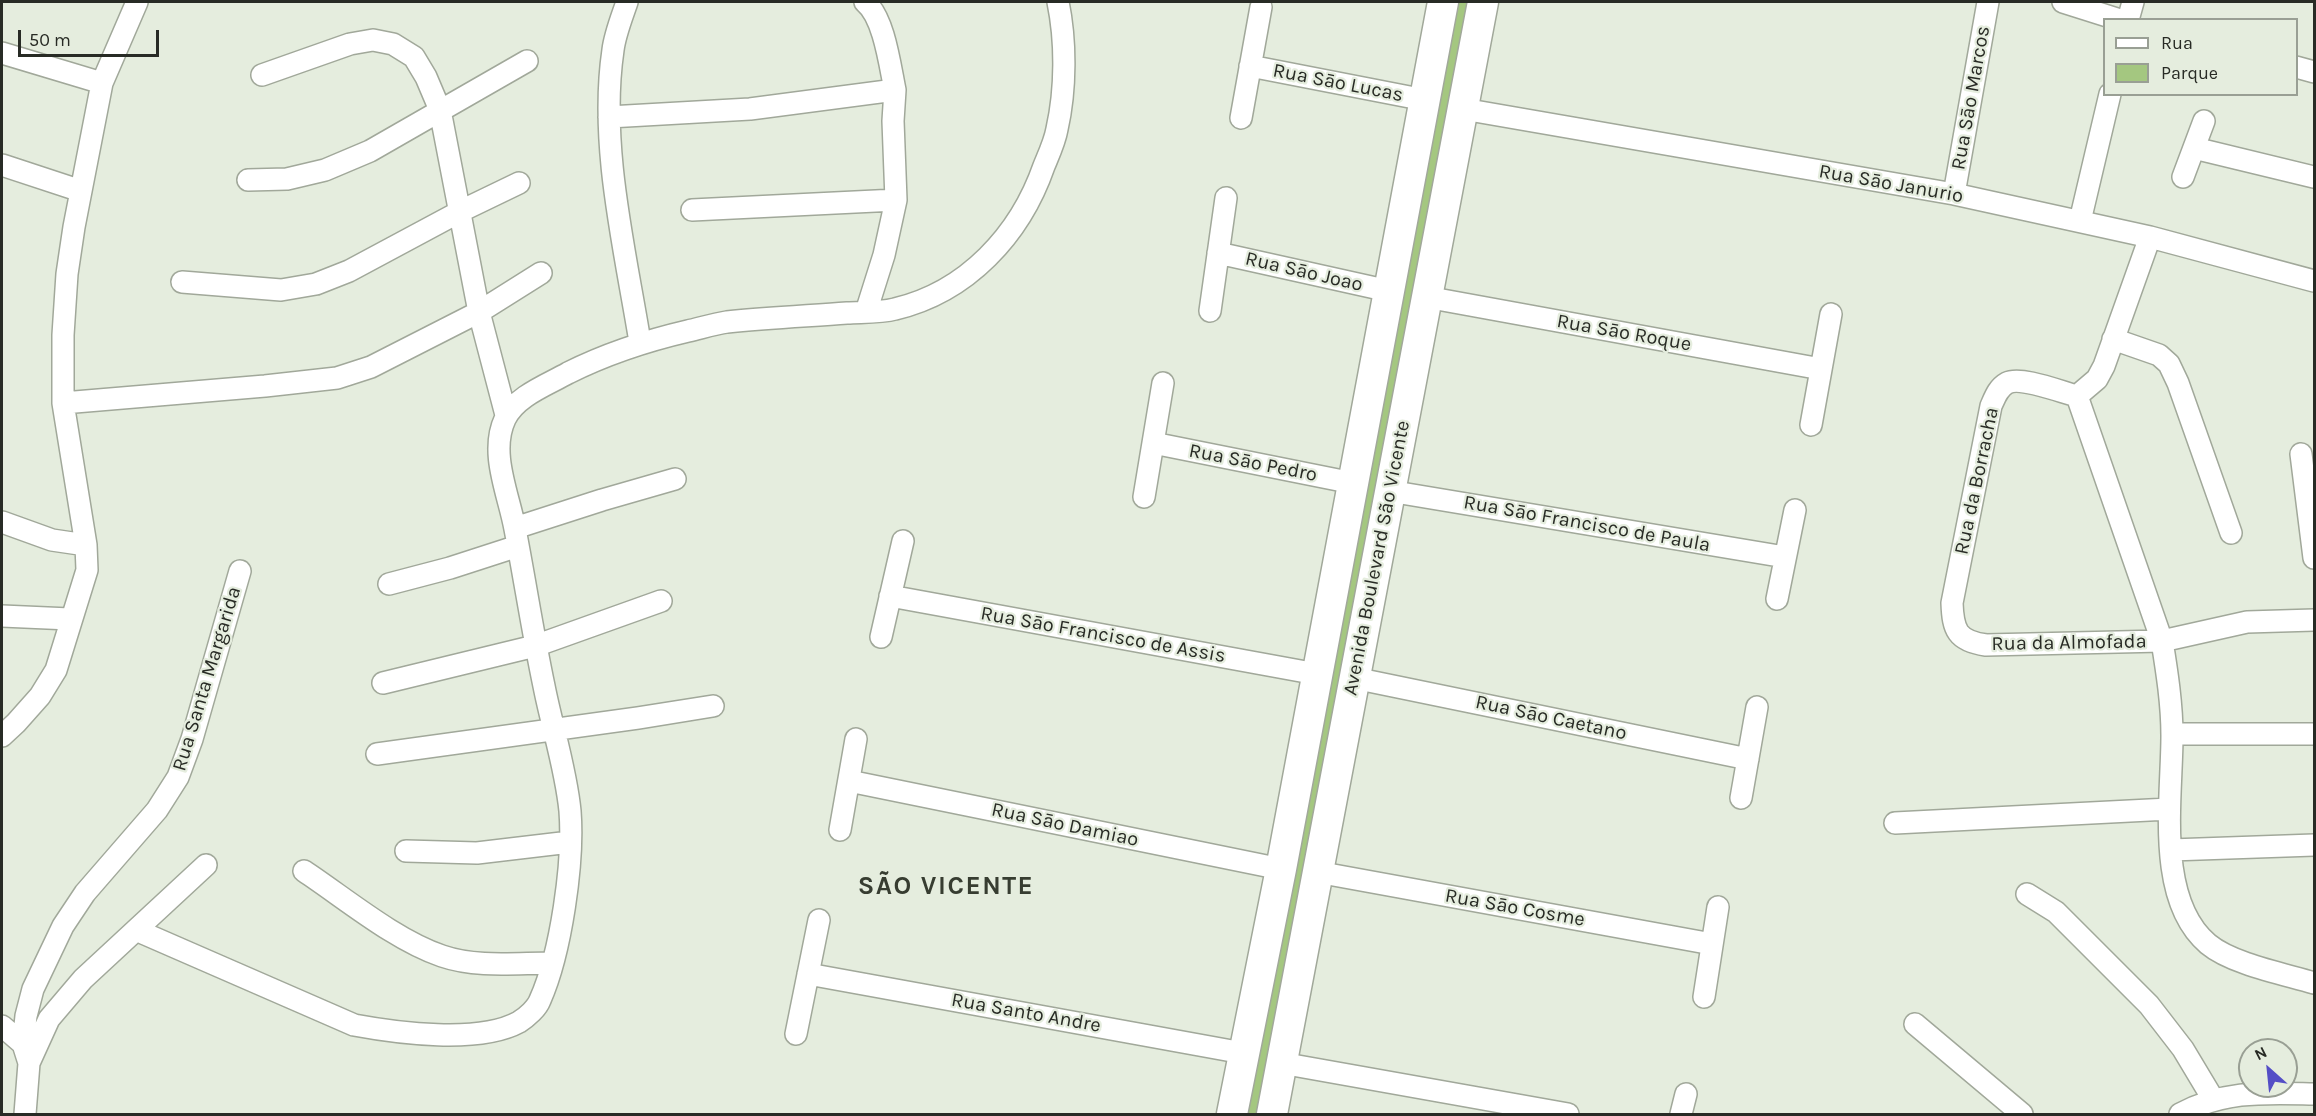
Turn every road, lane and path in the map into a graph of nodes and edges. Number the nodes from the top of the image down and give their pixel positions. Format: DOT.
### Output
graph roads {
  1 [pos="137,2"];
  2 [pos="627,2"];
  3 [pos="865,2"];
  4 [pos="1058,2"];
  5 [pos="1443,2"];
  6 [pos="1483,2"];
  7 [pos="1988,2"];
  8 [pos="2063,2"];
  9 [pos="2133,2"];
  10 [pos="1261,7"];
  11 [pos="2114,18"];
  12 [pos="2129,18"];
  13 [pos="2,53"];
  14 [pos="527,61"];
  15 [pos="1250,66"];
  16 [pos="2298,68"];
  17 [pos="2314,72"];
  18 [pos="262,75"];
  19 [pos="102,83"];
  20 [pos="895,90"];
  21 [pos="2110,96"];
  22 [pos="1425,100"];
  23 [pos="1463,109"];
  24 [pos="440,110"];
  25 [pos="609,117"];
  26 [pos="1241,118"];
  27 [pos="2204,121"];
  28 [pos="2194,148"];
  29 [pos="2,165"];
  30 [pos="2183,177"];
  31 [pos="2314,177"];
  32 [pos="248,180"];
  33 [pos="519,183"];
  34 [pos="81,191"];
  35 [pos="1954,194"];
  36 [pos="1226,198"];
  37 [pos="896,200"];
  38 [pos="692,210"];
  39 [pos="461,211"];
  40 [pos="2080,221"];
  41 [pos="2150,237"];
  42 [pos="1218,253"];
  43 [pos="541,273"];
  44 [pos="182,282"];
  45 [pos="2314,282"];
  46 [pos="1389,291"];
  47 [pos="1426,297"];
  48 [pos="1210,311"];
  49 [pos="479,312"];
  50 [pos="866,312"];
  51 [pos="1831,314"];
  52 [pos="2113,339"];
  53 [pos="640,342"];
  54 [pos="1821,369"];
  55 [pos="1163,383"];
  56 [pos="2077,396"];
  57 [pos="63,403"];
  58 [pos="506,415"];
  59 [pos="1811,425"];
  60 [pos="1153,443"];
  61 [pos="2301,454"];
  62 [pos="675,479"];
  63 [pos="1353,483"];
  64 [pos="1389,491"];
  65 [pos="1144,497"];
  66 [pos="1795,510"];
  67 [pos="2,522"];
  68 [pos="2231,533"];
  69 [pos="516,537"];
  70 [pos="903,541"];
  71 [pos="86,545"];
  72 [pos="1785,557"];
  73 [pos="2314,558"];
  74 [pos="240,571"];
  75 [pos="389,584"];
  76 [pos="890,596"];
  77 [pos="1777,599"];
  78 [pos="661,602"];
  79 [pos="2,616"];
  80 [pos="70,619"];
  81 [pos="1952,620"];
  82 [pos="2314,620"];
  83 [pos="881,637"];
  84 [pos="2162,641"];
  85 [pos="535,646"];
  86 [pos="1317,674"];
  87 [pos="1354,678"];
  88 [pos="383,683"];
  89 [pos="713,706"];
  90 [pos="1757,707"];
  91 [pos="6,727"];
  92 [pos="553,729"];
  93 [pos="2172,734"];
  94 [pos="2314,734"];
  95 [pos="856,739"];
  96 [pos="377,753"];
  97 [pos="1748,759"];
  98 [pos="849,781"];
  99 [pos="1741,798"];
  100 [pos="2169,809"];
  101 [pos="1895,823"];
  102 [pos="840,830"];
  103 [pos="570,842"];
  104 [pos="2314,845"];
  105 [pos="2171,850"];
  106 [pos="406,851"];
  107 [pos="206,865"];
  108 [pos="1281,869"];
  109 [pos="304,871"];
  110 [pos="1317,872"];
  111 [pos="2026,894"];
  112 [pos="1718,907"];
  113 [pos="819,920"];
  114 [pos="136,930"];
  115 [pos="1712,944"];
  116 [pos="552,963"];
  117 [pos="808,974"];
  118 [pos="2314,983"];
  119 [pos="1704,997"];
  120 [pos="1915,1024"];
  121 [pos="2,1026"];
  122 [pos="796,1034"];
  123 [pos="1243,1053"];
  124 [pos="26,1054"];
  125 [pos="1281,1064"];
  126 [pos="2314,1094"];
  127 [pos="2213,1099"];
  128 [pos="25,1114"];
  129 [pos="1232,1114"];
  130 [pos="1272,1114"];
  131 [pos="1568,1114"];
  132 [pos="2022,1114"];
  133 [pos="2180,1114"];
  1 -- 19 [label="street"];
  2 -- 25 [label="street"];
  3 -- 20 [label="street"];
  4 -- 50 [label="street"];
  5 -- 22 [label="street, Avenida Boulevard São Vicente"];
  6 -- 23 [label="street, Avenida Boulevard São Vicente"];
  7 -- 35 [label="street, Rua Sāo Marcos"];
  8 -- 11 [label="street"];
  9 -- 12 [label="street"];
  10 -- 15 [label="street"];
  13 -- 19 [label="street"];
  14 -- 24 [label="street"];
  15 -- 22 [label="street, Rua Sāo Lucas"];
  15 -- 26 [label="street"];
  16 -- 17 [label="street"];
  18 -- 24 [label="street"];
  19 -- 34 [label="street"];
  20 -- 25 [label="street"];
  20 -- 37 [label="street"];
  21 -- 40 [label="street"];
  22 -- 46 [label="street, Avenida Boulevard São Vicente"];
  23 -- 35 [label="street, Rua Sāo Janurio"];
  23 -- 47 [label="street, Avenida Boulevard São Vicente"];
  24 -- 32 [label="street"];
  24 -- 39 [label="street"];
  25 -- 53 [label="street"];
  27 -- 28 [label="street"];
  28 -- 30 [label="street"];
  28 -- 31 [label="street"];
  29 -- 34 [label="street"];
  33 -- 39 [label="street"];
  34 -- 57 [label="street"];
  35 -- 40 [label="street, Rua Sāo Janurio"];
  36 -- 42 [label="street"];
  37 -- 38 [label="street"];
  37 -- 50 [label="street"];
  39 -- 44 [label="street"];
  39 -- 49 [label="street"];
  40 -- 41 [label="street, Rua Sāo Janurio"];
  41 -- 45 [label="street, Rua Sāo Janurio"];
  41 -- 52 [label="street"];
  42 -- 46 [label="street, Rua Sāo Joao"];
  42 -- 48 [label="street"];
  43 -- 49 [label="street"];
  46 -- 63 [label="street, Avenida Boulevard São Vicente"];
  47 -- 54 [label="street, Rua Sāo Roque"];
  47 -- 64 [label="street, Avenida Boulevard São Vicente"];
  49 -- 57 [label="street"];
  49 -- 58 [label="street"];
  50 -- 53 [label="street"];
  51 -- 54 [label="street"];
  52 -- 56 [label="street"];
  52 -- 68 [label="street"];
  53 -- 58 [label="street"];
  54 -- 59 [label="street"];
  55 -- 60 [label="street"];
  56 -- 81 [label="street, Rua da Borracha"];
  56 -- 84 [label="street"];
  57 -- 71 [label="street"];
  58 -- 69 [label="street"];
  60 -- 63 [label="street, Rua Sāo Pedro"];
  60 -- 65 [label="street"];
  61 -- 73 [label="street"];
  62 -- 69 [label="street"];
  63 -- 86 [label="street, Avenida Boulevard São Vicente"];
  64 -- 72 [label="street, Rua Sāo Francisco de Paula"];
  64 -- 87 [label="street, Avenida Boulevard São Vicente"];
  66 -- 72 [label="street"];
  67 -- 71 [label="street"];
  69 -- 75 [label="street"];
  69 -- 85 [label="street"];
  70 -- 76 [label="street"];
  71 -- 80 [label="street"];
  72 -- 77 [label="street"];
  74 -- 124 [label="street, Rua Santa Margarida"];
  76 -- 83 [label="street"];
  76 -- 86 [label="street, Rua Sāo Francisco de Assis"];
  78 -- 85 [label="street"];
  79 -- 80 [label="street"];
  80 -- 91 [label="street"];
  81 -- 84 [label="street, Rua da Almofada"];
  82 -- 84 [label="street, Rua da Almofada"];
  84 -- 93 [label="street"];
  85 -- 88 [label="street"];
  85 -- 92 [label="street"];
  86 -- 108 [label="street, Avenida Boulevard São Vicente"];
  87 -- 97 [label="street, Rua Sāo Caetano"];
  87 -- 110 [label="street, Avenida Boulevard São Vicente"];
  89 -- 92 [label="street"];
  90 -- 97 [label="street"];
  92 -- 96 [label="street"];
  92 -- 103 [label="street"];
  93 -- 94 [label="street"];
  93 -- 100 [label="street"];
  95 -- 98 [label="street"];
  97 -- 99 [label="street"];
  98 -- 102 [label="street"];
  98 -- 108 [label="street, Rua Sāo Damiao"];
  100 -- 101 [label="street"];
  100 -- 105 [label="street"];
  103 -- 106 [label="street"];
  103 -- 116 [label="street"];
  104 -- 105 [label="street"];
  105 -- 118 [label="street"];
  107 -- 114 [label="street, Rua Santa Margarida"];
  108 -- 123 [label="street, Avenida Boulevard São Vicente"];
  109 -- 116 [label="street"];
  110 -- 115 [label="street, Rua Sāo Cosme"];
  110 -- 125 [label="street, Avenida Boulevard São Vicente"];
  111 -- 127 [label="street"];
  112 -- 115 [label="street"];
  113 -- 117 [label="street"];
  114 -- 116 [label="street"];
  114 -- 124 [label="street, Rua Santa Margarida"];
  115 -- 119 [label="street"];
  117 -- 122 [label="street"];
  117 -- 123 [label="street, Rua Santo Andre"];
  120 -- 132 [label="street"];
  121 -- 124 [label="street"];
  123 -- 129 [label="street, Avenida Boulevard São Vicente"];
  124 -- 128 [label="street, Rua Santa Margarida"];
  125 -- 130 [label="street, Avenida Boulevard São Vicente"];
  125 -- 131 [label="street"];
  126 -- 127 [label="street"];
  127 -- 133 [label="street"];
}
